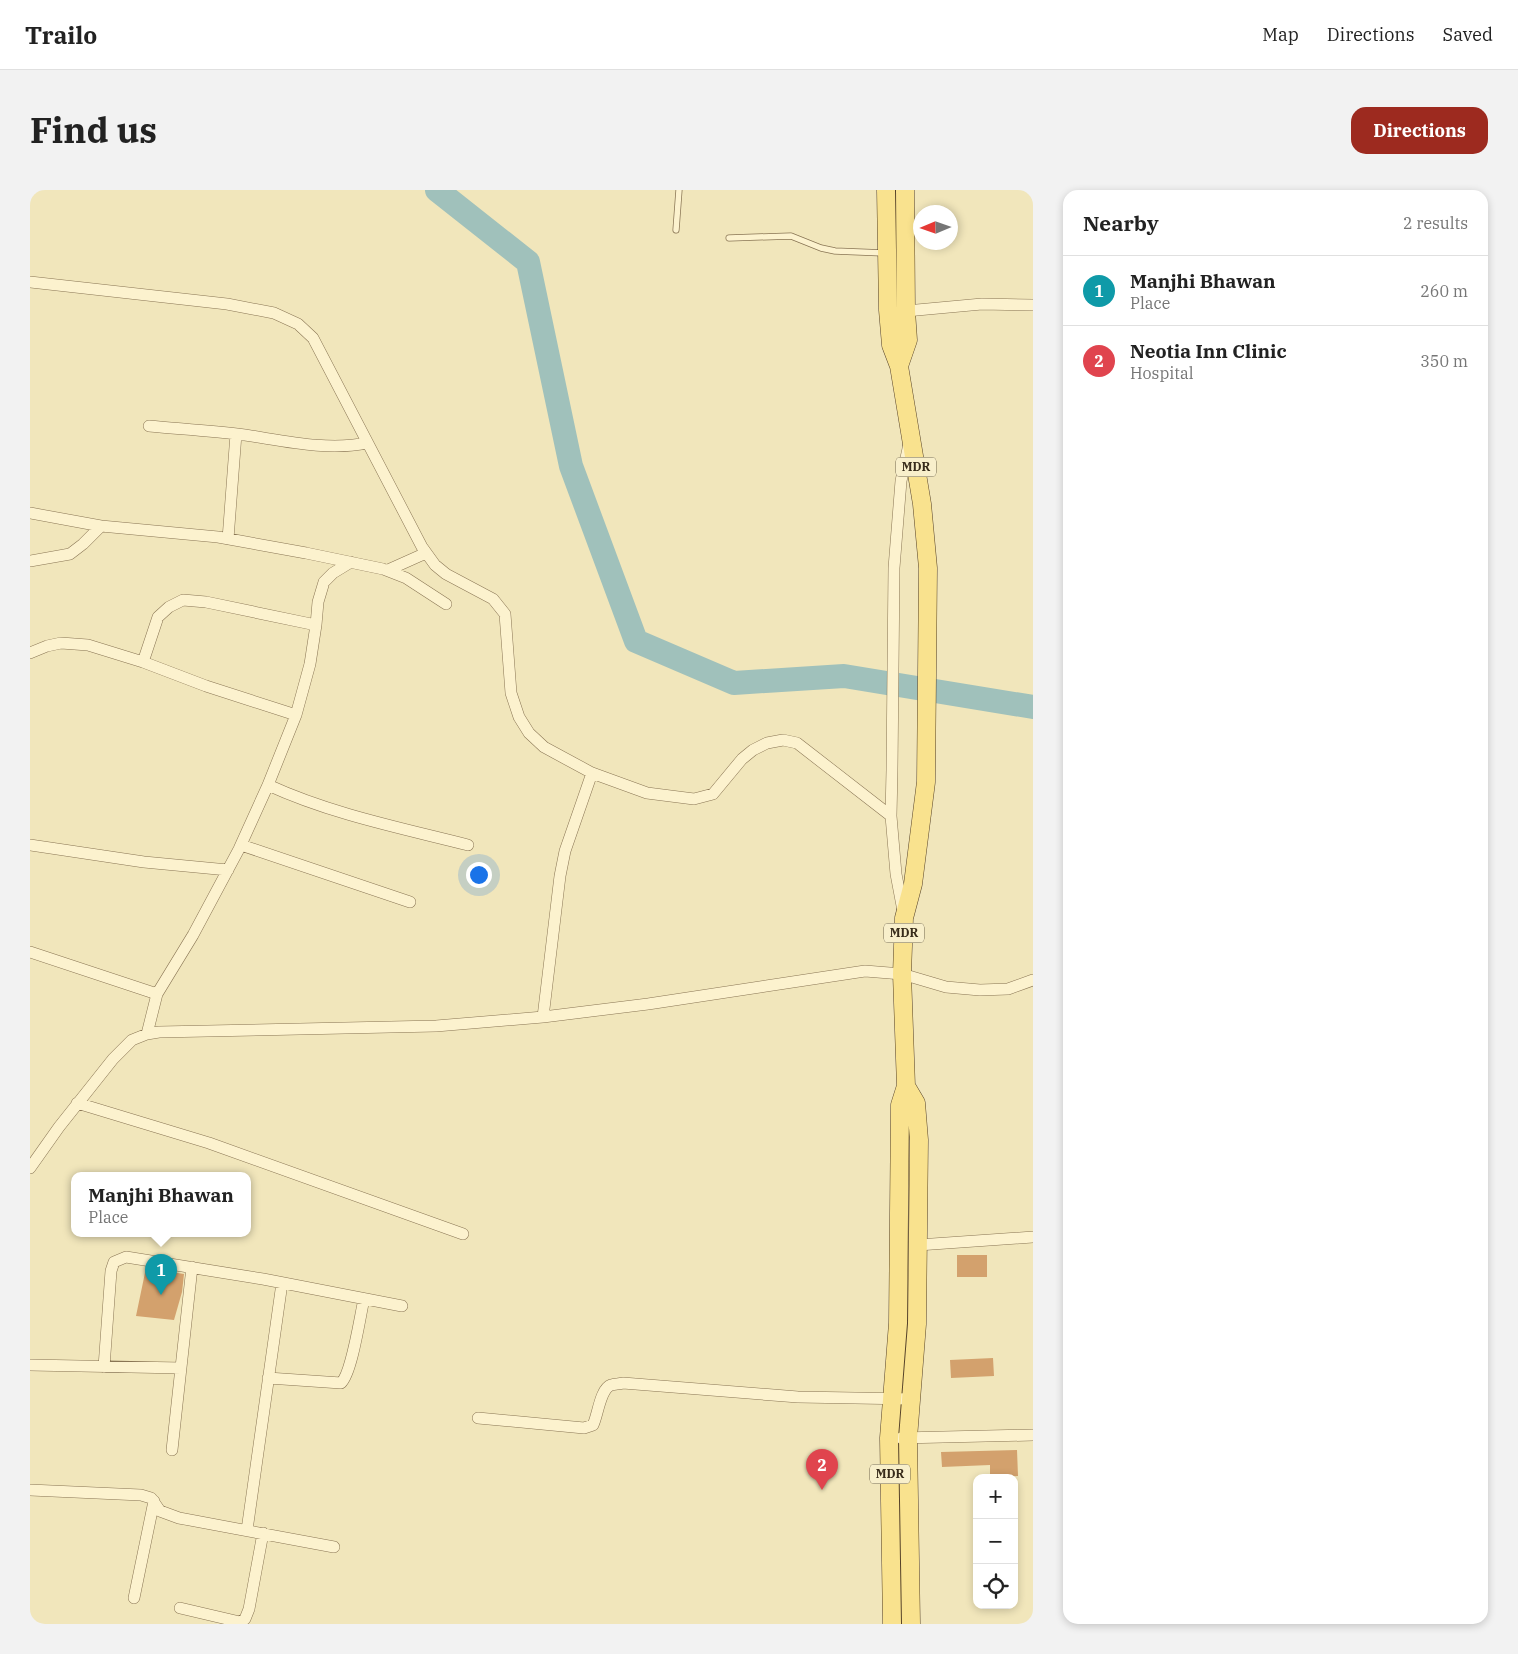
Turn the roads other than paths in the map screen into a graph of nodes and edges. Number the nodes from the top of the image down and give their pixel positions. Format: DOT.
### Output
graph roads {
  1 [pos="678,190"];
  2 [pos="886,190"];
  3 [pos="905,190"];
  4 [pos="676,230"];
  5 [pos="729,238"];
  6 [pos="888,253"];
  7 [pos="30,282"];
  8 [pos="1033,305"];
  9 [pos="906,311"];
  10 [pos="899,366"];
  11 [pos="149,426"];
  12 [pos="236,434"];
  13 [pos="911,435"];
  14 [pos="367,443"];
  15 [pos="30,513"];
  16 [pos="101,526"];
  17 [pos="228,539"];
  18 [pos="426,553"];
  19 [pos="30,561"];
  20 [pos="351,562"];
  21 [pos="388,570"];
  22 [pos="446,604"];
  23 [pos="316,625"];
  24 [pos="30,653"];
  25 [pos="143,662"];
  26 [pos="296,715"];
  27 [pos="592,773"];
  28 [pos="268,785"];
  29 [pos="891,816"];
  30 [pos="241,844"];
  31 [pos="30,845"];
  32 [pos="468,845"];
  33 [pos="228,870"];
  34 [pos="410,902"];
  35 [pos="904,918"];
  36 [pos="30,952"];
  37 [pos="902,974"];
  38 [pos="1033,980"];
  39 [pos="157,994"];
  40 [pos="543,1017"];
  41 [pos="147,1034"];
  42 [pos="906,1086"];
  43 [pos="77,1104"];
  44 [pos="30,1168"];
  45 [pos="463,1234"];
  46 [pos="1033,1237"];
  47 [pos="918,1245"];
  48 [pos="192,1267"];
  49 [pos="282,1283"];
  50 [pos="364,1299"];
  51 [pos="402,1306"];
  52 [pos="30,1365"];
  53 [pos="104,1367"];
  54 [pos="181,1368"];
  55 [pos="268,1378"];
  56 [pos="893,1399"];
  57 [pos="912,1399"];
  58 [pos="478,1418"];
  59 [pos="1033,1434"];
  60 [pos="889,1438"];
  61 [pos="908,1438"];
  62 [pos="172,1450"];
  63 [pos="30,1490"];
  64 [pos="154,1501"];
  65 [pos="247,1530"];
  66 [pos="263,1534"];
  67 [pos="334,1547"];
  68 [pos="134,1598"];
  69 [pos="180,1608"];
  70 [pos="234,1622"];
  71 [pos="892,1624"];
  72 [pos="911,1624"];
  1 -- 4 [label="lane"];
  2 -- 6 [label="main road, MDR"];
  3 -- 9 [label="main road, MDR"];
  5 -- 6 [label="lane"];
  6 -- 10 [label="main road, MDR"];
  7 -- 14 [label="street"];
  8 -- 9 [label="street"];
  9 -- 10 [label="main road, MDR"];
  10 -- 13 [label="main road, MDR"];
  11 -- 12 [label="street"];
  12 -- 14 [label="street"];
  12 -- 17 [label="street"];
  13 -- 29 [label="street"];
  13 -- 35 [label="main road, MDR"];
  14 -- 18 [label="street"];
  15 -- 16 [label="street"];
  16 -- 17 [label="street"];
  16 -- 19 [label="street"];
  17 -- 20 [label="street"];
  18 -- 21 [label="street"];
  18 -- 27 [label="street"];
  20 -- 21 [label="street"];
  20 -- 23 [label="street"];
  21 -- 22 [label="street"];
  23 -- 25 [label="street"];
  23 -- 26 [label="street"];
  24 -- 25 [label="street"];
  25 -- 26 [label="street"];
  26 -- 28 [label="street"];
  27 -- 29 [label="street"];
  27 -- 40 [label="street"];
  28 -- 30 [label="street"];
  28 -- 32 [label="street"];
  29 -- 35 [label="street"];
  30 -- 33 [label="street"];
  30 -- 34 [label="street"];
  31 -- 33 [label="street"];
  33 -- 39 [label="street"];
  35 -- 37 [label="main road, MDR"];
  36 -- 39 [label="street"];
  37 -- 38 [label="street"];
  37 -- 40 [label="street"];
  37 -- 42 [label="main road, MDR"];
  39 -- 41 [label="street"];
  40 -- 41 [label="street"];
  41 -- 43 [label="street"];
  42 -- 47 [label="main road, MDR"];
  42 -- 56 [label="main road, MDR"];
  43 -- 44 [label="street"];
  43 -- 45 [label="street"];
  46 -- 47 [label="street"];
  47 -- 57 [label="main road, MDR"];
  48 -- 49 [label="street"];
  48 -- 53 [label="street"];
  48 -- 54 [label="street"];
  49 -- 50 [label="street"];
  49 -- 55 [label="street"];
  50 -- 51 [label="street"];
  50 -- 55 [label="street"];
  52 -- 53 [label="street"];
  53 -- 54 [label="street"];
  54 -- 62 [label="street"];
  55 -- 65 [label="street"];
  56 -- 57 [label="street"];
  56 -- 58 [label="street"];
  56 -- 60 [label="main road, MDR"];
  57 -- 61 [label="main road, MDR"];
  59 -- 61 [label="street"];
  60 -- 61 [label="street"];
  60 -- 71 [label="main road, MDR"];
  61 -- 72 [label="main road, MDR"];
  63 -- 64 [label="street"];
  64 -- 65 [label="street"];
  64 -- 68 [label="street"];
  65 -- 66 [label="street"];
  66 -- 67 [label="street"];
  66 -- 70 [label="street"];
  69 -- 70 [label="street"];
}
